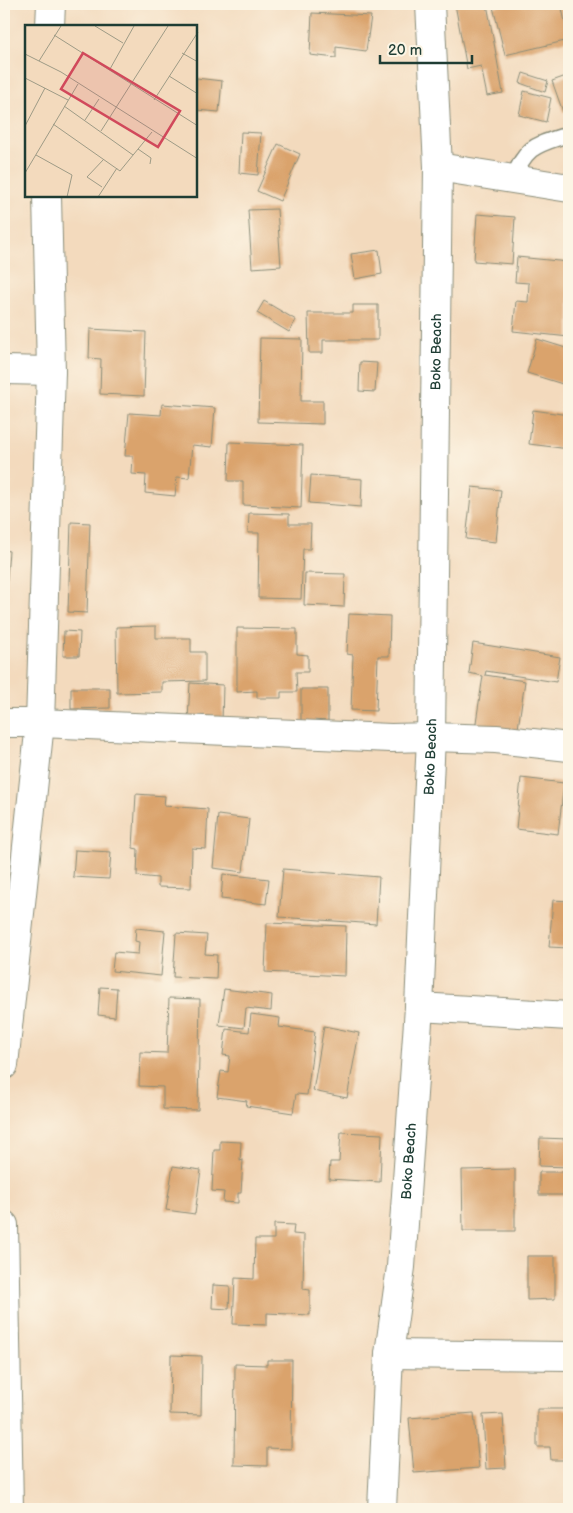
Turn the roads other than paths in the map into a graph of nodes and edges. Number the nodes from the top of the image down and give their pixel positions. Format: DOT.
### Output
graph roads {
  1 [pos="51,4"];
  2 [pos="430,4"];
  3 [pos="50,25"];
  4 [pos="569,134"];
  5 [pos="438,167"];
  6 [pos="513,179"];
  7 [pos="569,188"];
  8 [pos="47,198"];
  9 [pos="4,370"];
  10 [pos="52,370"];
  11 [pos="4,723"];
  12 [pos="40,723"];
  13 [pos="431,737"];
  14 [pos="569,747"];
  15 [pos="418,1007"];
  16 [pos="569,1016"];
  17 [pos="4,1065"];
  18 [pos="4,1225"];
  19 [pos="389,1354"];
  20 [pos="569,1356"];
  21 [pos="9,1509"];
  22 [pos="382,1509"];
  1 -- 3 [label="street"];
  2 -- 5 [label="street, Boko Beach"];
  4 -- 6 [label="lane"];
  5 -- 6 [label="street"];
  5 -- 13 [label="street, Boko Beach"];
  6 -- 7 [label="street"];
  8 -- 10 [label="street"];
  9 -- 10 [label="street"];
  10 -- 12 [label="street"];
  11 -- 12 [label="street"];
  12 -- 13 [label="street"];
  12 -- 17 [label="street"];
  13 -- 14 [label="street"];
  13 -- 15 [label="street, Boko Beach"];
  15 -- 16 [label="street"];
  15 -- 19 [label="street, Boko Beach"];
  18 -- 21 [label="street"];
  19 -- 20 [label="street"];
  19 -- 22 [label="street, Boko Beach"];
}
